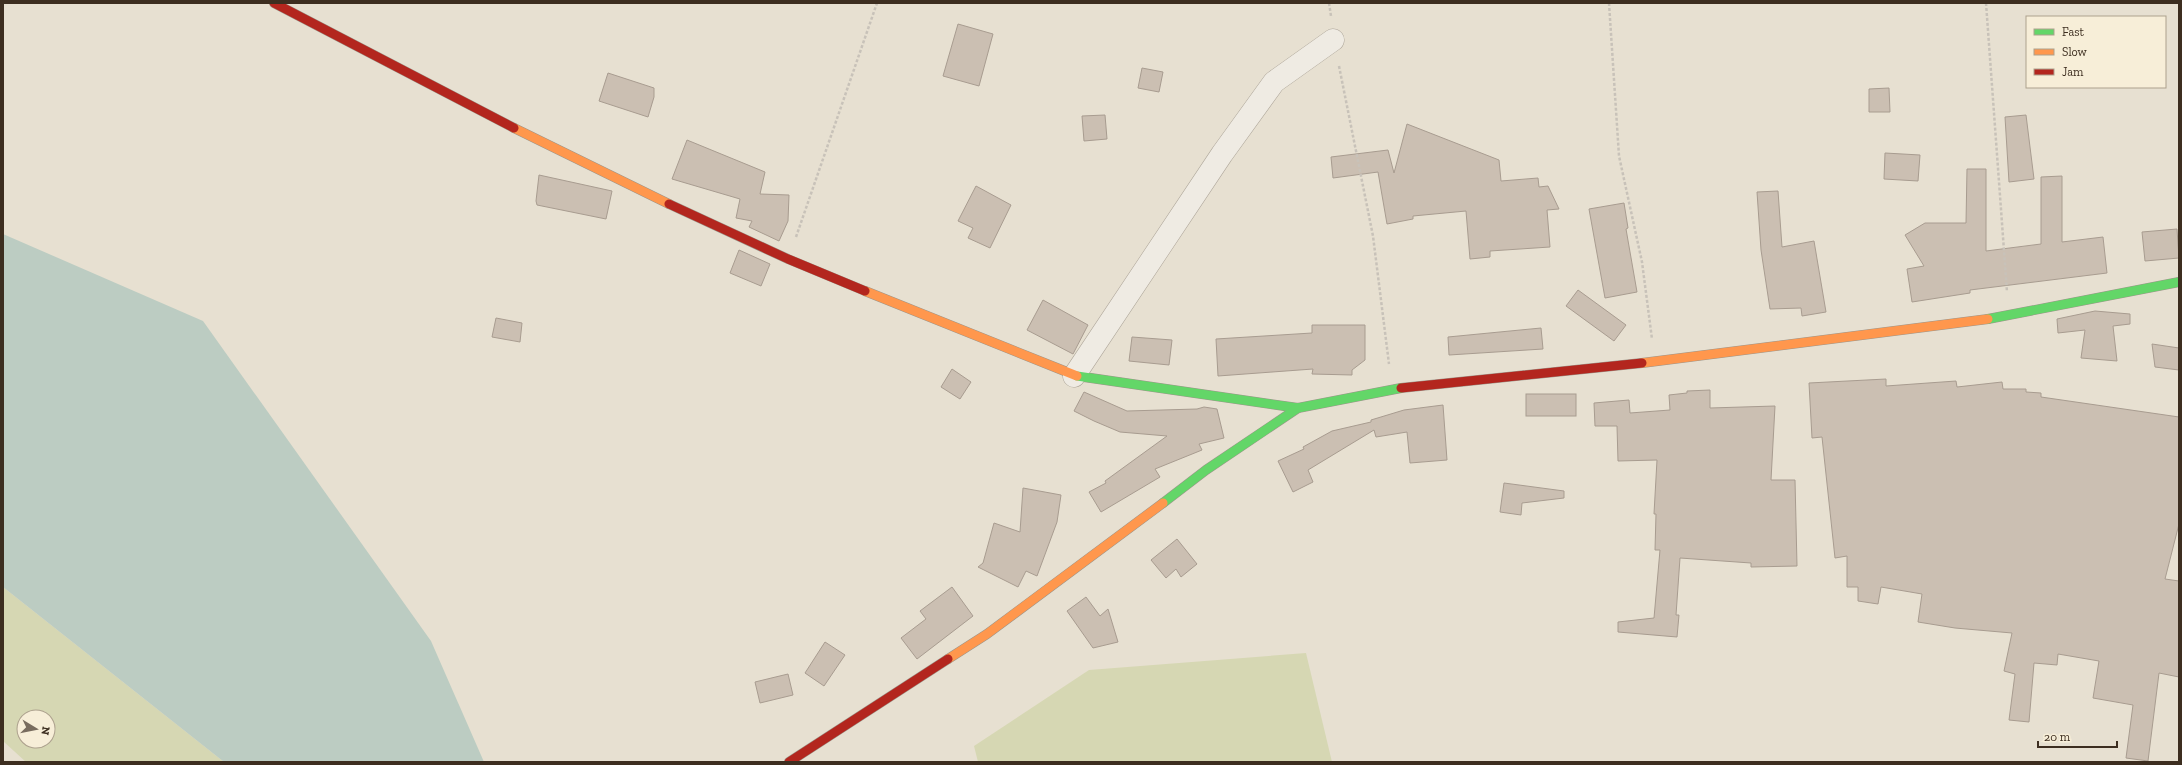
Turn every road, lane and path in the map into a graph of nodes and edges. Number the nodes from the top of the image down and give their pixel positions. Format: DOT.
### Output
graph roads {
  1 [pos="274,3"];
  2 [pos="878,3"];
  3 [pos="1330,3"];
  4 [pos="1609,3"];
  5 [pos="1986,3"];
  6 [pos="1333,40"];
  7 [pos="788,259"];
  8 [pos="2179,282"];
  9 [pos="2008,316"];
  10 [pos="1656,362"];
  11 [pos="1074,376"];
  12 [pos="1392,389"];
  13 [pos="1298,408"];
  14 [pos="789,762"];
  1 -- 7 [label="main road"];
  2 -- 7 [label="path"];
  3 -- 6 [label="path"];
  4 -- 10 [label="path"];
  5 -- 9 [label="path"];
  6 -- 11 [label="street"];
  6 -- 12 [label="path"];
  7 -- 11 [label="main road"];
  8 -- 9 [label="main road"];
  9 -- 10 [label="main road"];
  10 -- 12 [label="main road"];
  11 -- 13 [label="main road"];
  12 -- 13 [label="main road"];
  13 -- 14 [label="main road"];
}
